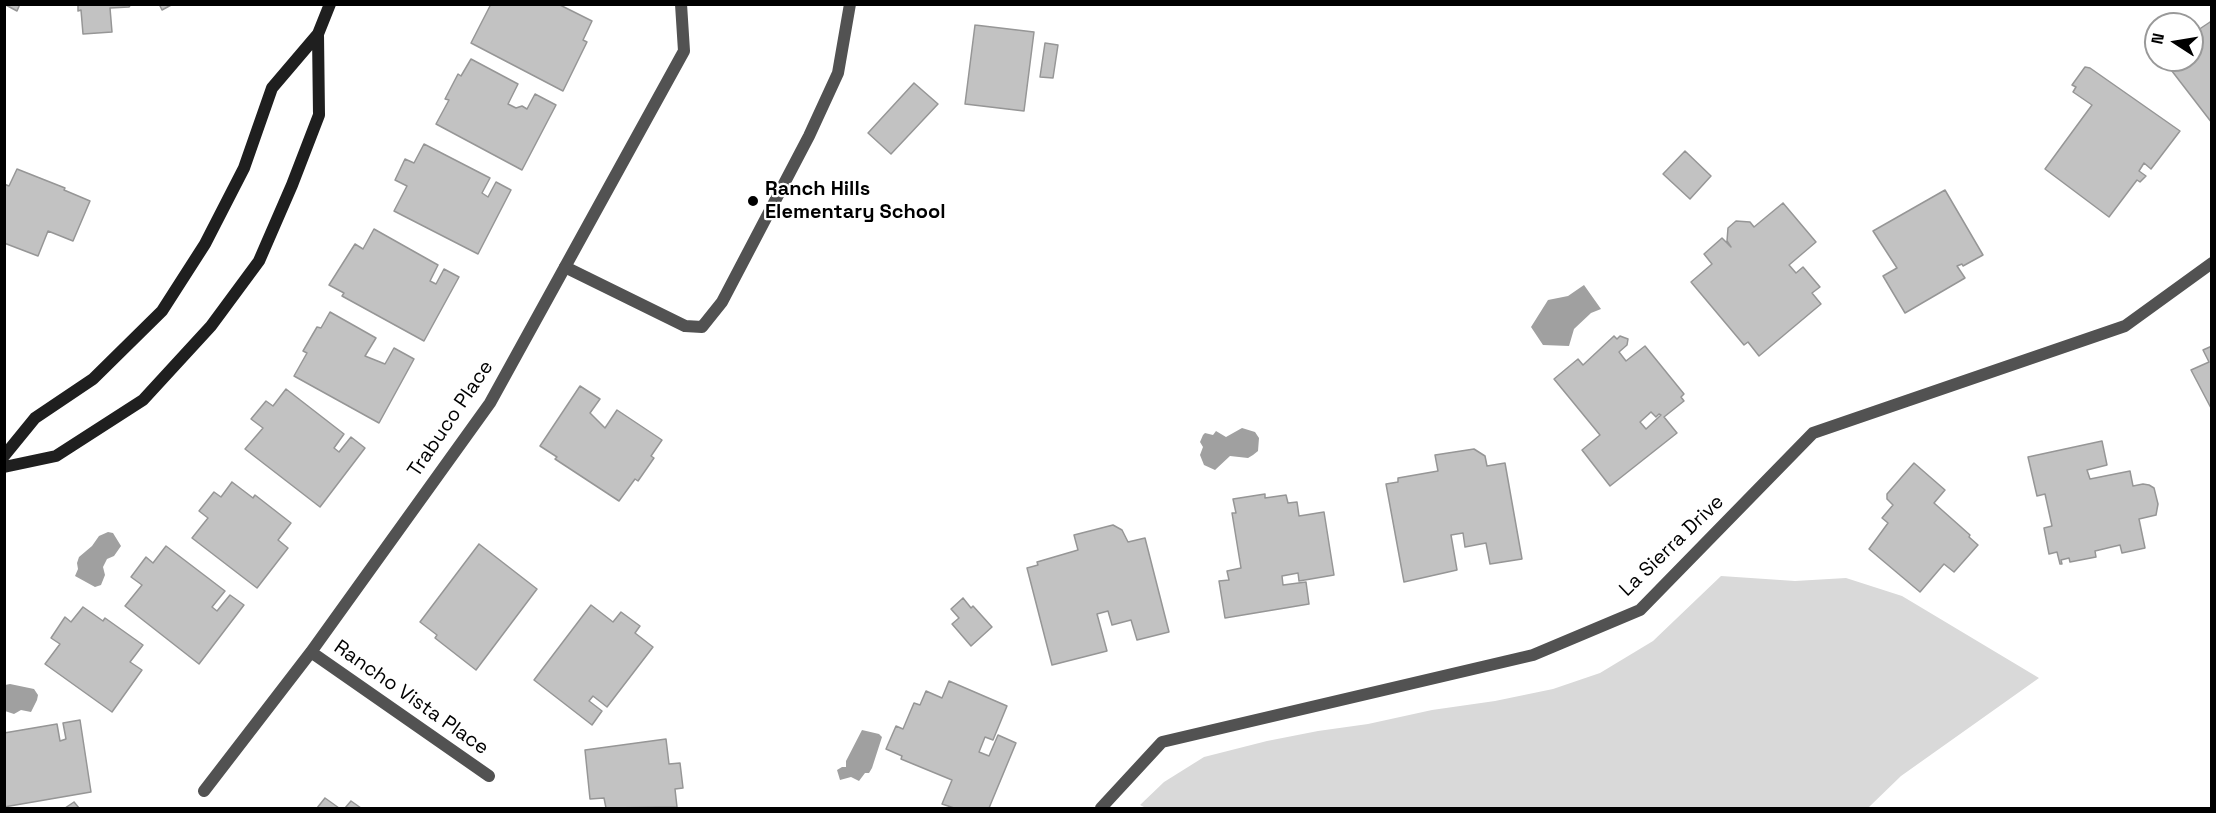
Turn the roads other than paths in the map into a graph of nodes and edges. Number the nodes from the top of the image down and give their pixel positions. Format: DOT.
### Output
graph roads {
  1 [pos="330,4"];
  2 [pos="681,4"];
  3 [pos="850,4"];
  4 [pos="318,34"];
  5 [pos="2211,263"];
  6 [pos="565,267"];
  7 [pos="4,456"];
  8 [pos="4,467"];
  9 [pos="311,652"];
  10 [pos="489,776"];
  11 [pos="204,791"];
  12 [pos="1101,808"];
  1 -- 4 [label="main road"];
  2 -- 6 [label="street, Trabuco Place"];
  3 -- 6 [label="street"];
  4 -- 7 [label="main road"];
  4 -- 8 [label="main road"];
  5 -- 12 [label="street, La Sierra Drive"];
  6 -- 9 [label="street, Trabuco Place"];
  9 -- 10 [label="street, Rancho Vista Place"];
  9 -- 11 [label="street, Trabuco Place"];
}
